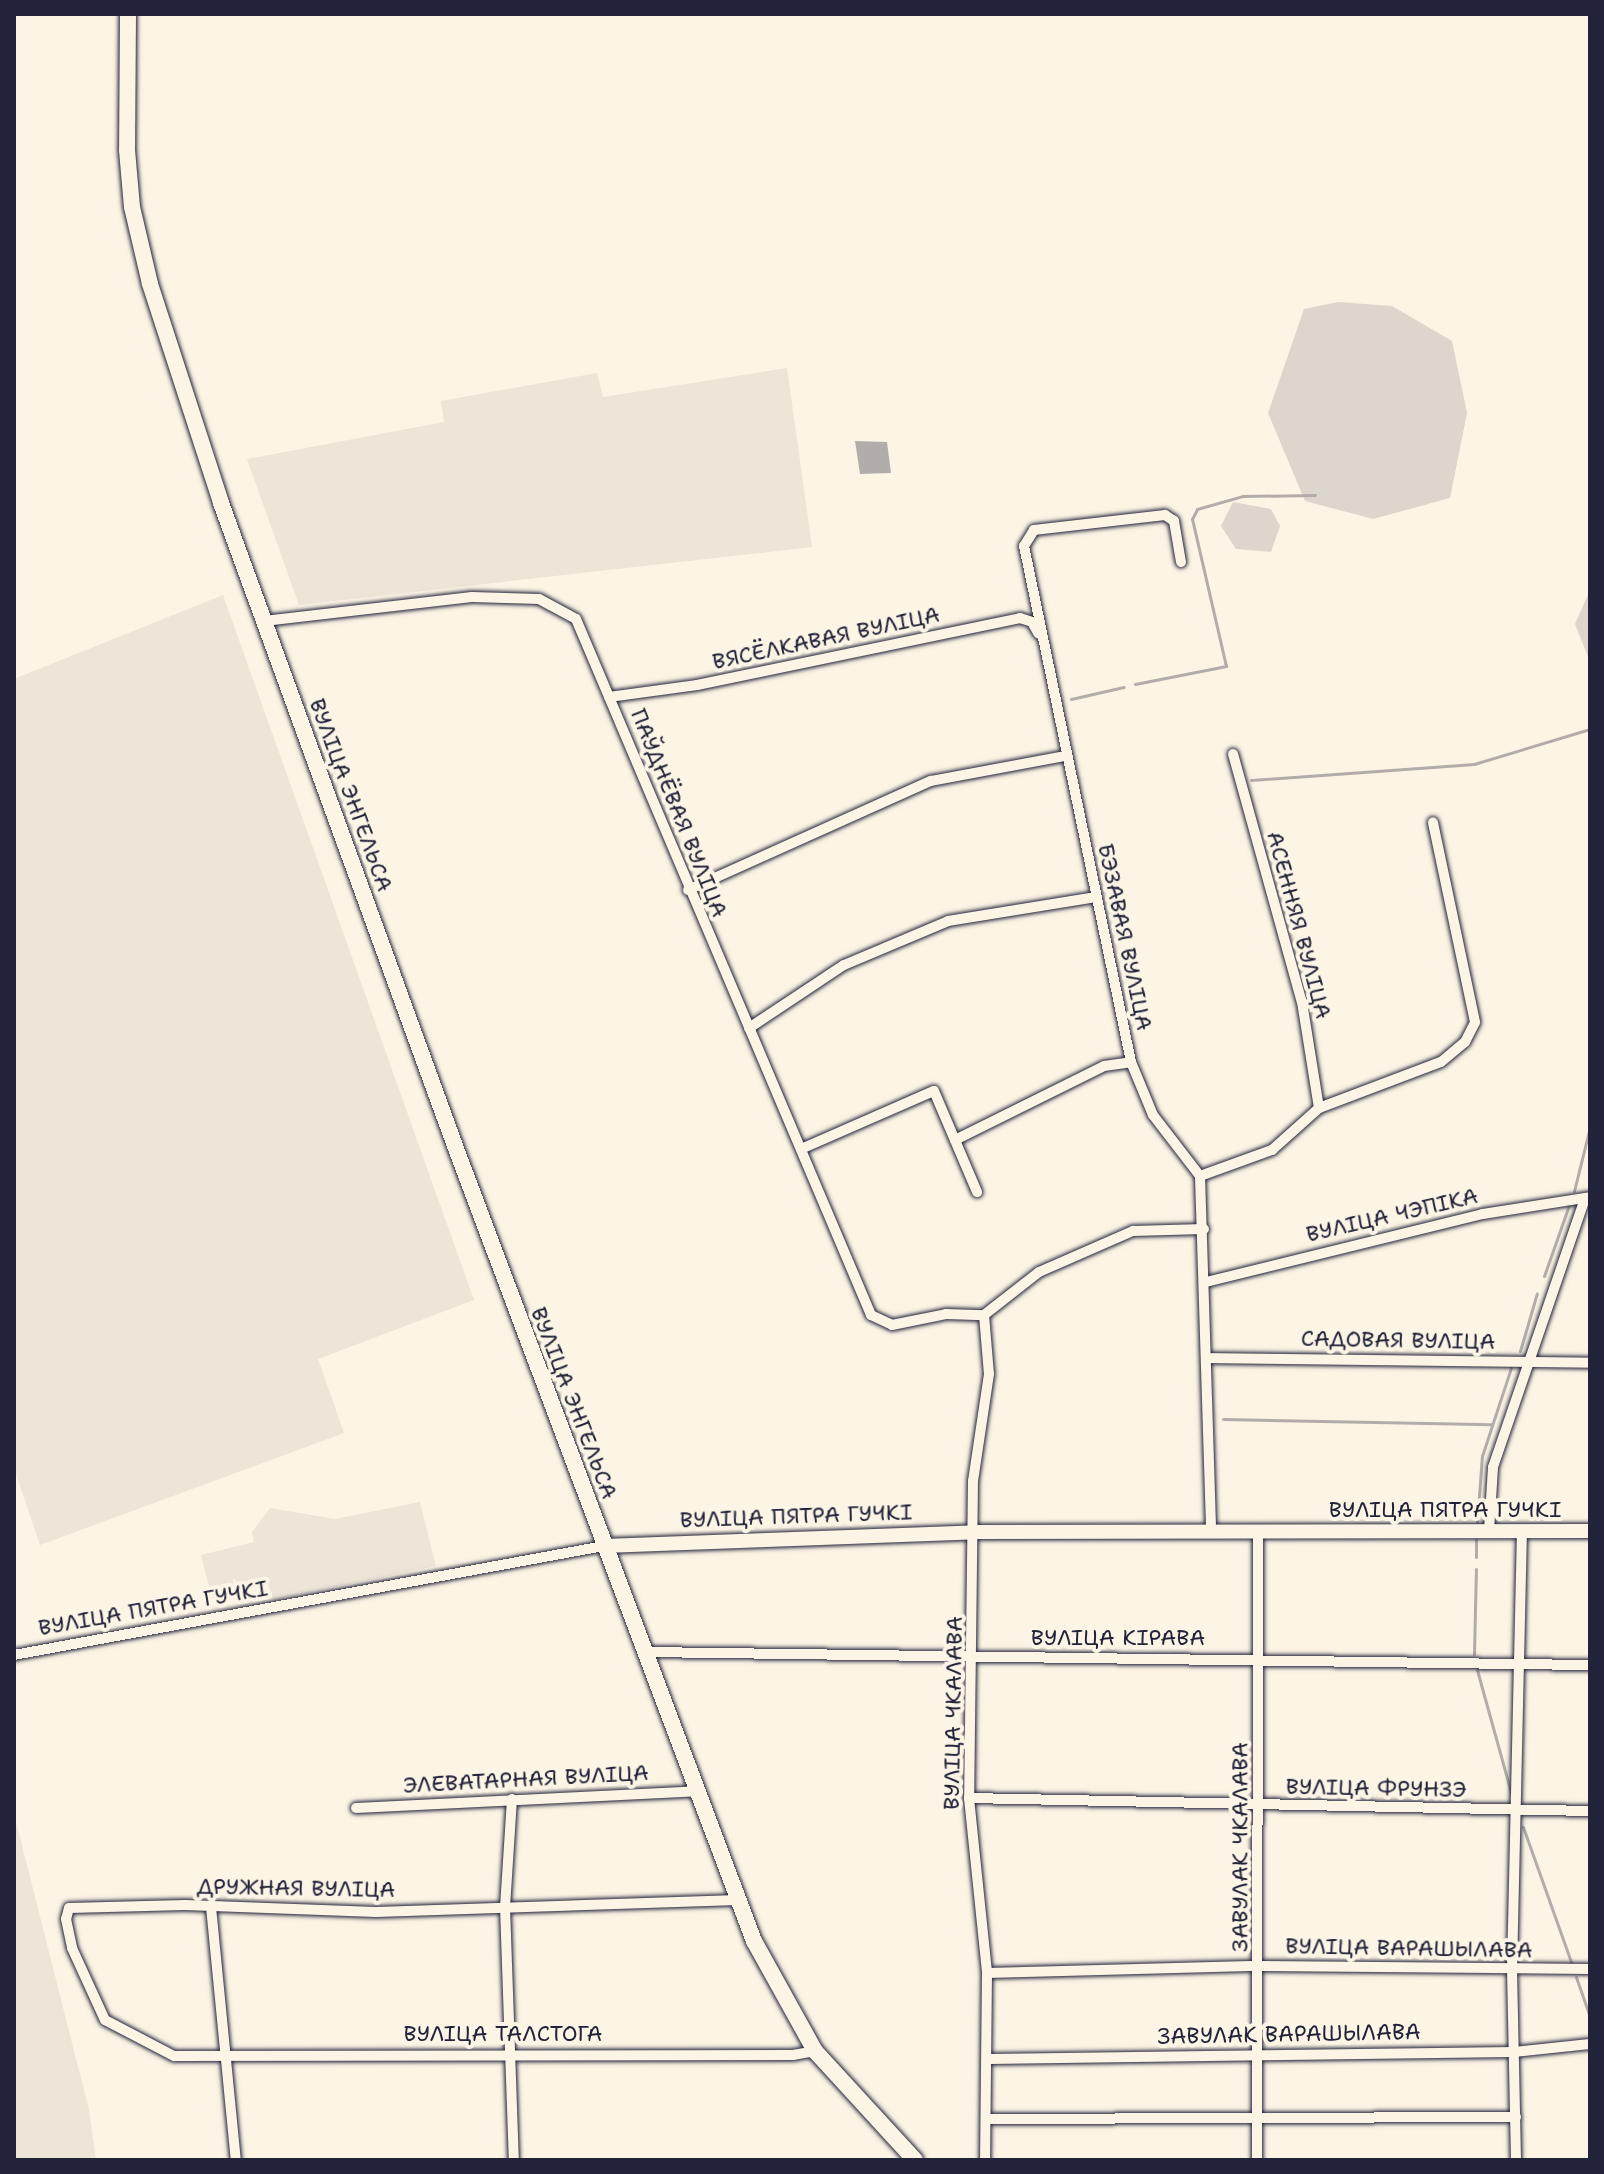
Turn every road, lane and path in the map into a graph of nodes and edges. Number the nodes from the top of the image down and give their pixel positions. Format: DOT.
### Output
graph roads {
  1 [pos="128,14"];
  2 [pos="1181,562"];
  3 [pos="264,621"];
  4 [pos="1041,638"];
  5 [pos="609,697"];
  6 [pos="1233,754"];
  7 [pos="1065,756"];
  8 [pos="1433,822"];
  9 [pos="688,890"];
  10 [pos="1096,897"];
  11 [pos="749,1028"];
  12 [pos="1131,1062"];
  13 [pos="1319,1108"];
  14 [pos="955,1140"];
  15 [pos="801,1149"];
  16 [pos="1200,1176"];
  17 [pos="977,1192"];
  18 [pos="1588,1197"];
  19 [pos="1204,1229"];
  20 [pos="1206,1282"];
  21 [pos="984,1315"];
  22 [pos="1206,1358"];
  23 [pos="1525,1361"];
  24 [pos="1590,1363"];
  25 [pos="1489,1531"];
  26 [pos="1522,1531"];
  27 [pos="1590,1531"];
  28 [pos="977,1532"];
  29 [pos="1211,1533"];
  30 [pos="1258,1533"];
  31 [pos="604,1546"];
  32 [pos="645,1652"];
  33 [pos="14,1655"];
  34 [pos="1260,1657"];
  35 [pos="974,1658"];
  36 [pos="1522,1664"];
  37 [pos="1590,1665"];
  38 [pos="698,1791"];
  39 [pos="969,1798"];
  40 [pos="512,1799"];
  41 [pos="1260,1807"];
  42 [pos="356,1808"];
  43 [pos="1518,1810"];
  44 [pos="1590,1811"];
  45 [pos="738,1900"];
  46 [pos="211,1907"];
  47 [pos="505,1907"];
  48 [pos="1260,1966"];
  49 [pos="1590,1969"];
  50 [pos="1512,1970"];
  51 [pos="987,1973"];
  52 [pos="1590,2044"];
  53 [pos="815,2051"];
  54 [pos="1514,2052"];
  55 [pos="191,2053"];
  56 [pos="224,2053"];
  57 [pos="509,2054"];
  58 [pos="1256,2054"];
  59 [pos="988,2059"];
  60 [pos="1516,2117"];
  61 [pos="1258,2118"];
  62 [pos="986,2119"];
  63 [pos="236,2160"];
  64 [pos="514,2160"];
  65 [pos="915,2160"];
  66 [pos="985,2160"];
  67 [pos="1257,2160"];
  68 [pos="1516,2160"];
  1 -- 3 [label="main road, ВУЛІЦА ЭНГЕЛЬСА"];
  2 -- 4 [label="street, БЭЗАВАЯ ВУЛІЦА"];
  3 -- 5 [label="street, ПАЎДНЁВАЯ ВУЛІЦА"];
  3 -- 31 [label="main road, ВУЛІЦА ЭНГЕЛЬСА"];
  4 -- 5 [label="street, ВЯСЁЛКАВАЯ ВУЛІЦА"];
  4 -- 7 [label="street, БЭЗАВАЯ ВУЛІЦА"];
  5 -- 9 [label="street, ПАЎДНЁВАЯ ВУЛІЦА"];
  6 -- 13 [label="street, АСЕННЯЯ ВУЛІЦА"];
  7 -- 9 [label="street"];
  7 -- 10 [label="street, БЭЗАВАЯ ВУЛІЦА"];
  8 -- 13 [label="street"];
  9 -- 11 [label="street, ПАЎДНЁВАЯ ВУЛІЦА"];
  10 -- 11 [label="street"];
  10 -- 12 [label="street, БЭЗАВАЯ ВУЛІЦА"];
  11 -- 15 [label="street, ПАЎДНЁВАЯ ВУЛІЦА"];
  12 -- 14 [label="street"];
  12 -- 16 [label="street, БЭЗАВАЯ ВУЛІЦА"];
  13 -- 16 [label="street"];
  14 -- 15 [label="street"];
  14 -- 17 [label="street"];
  15 -- 21 [label="street, ПАЎДНЁВАЯ ВУЛІЦА"];
  16 -- 19 [label="street"];
  18 -- 20 [label="street, ВУЛІЦА ЧЭПІКА"];
  18 -- 23 [label="street"];
  19 -- 20 [label="street"];
  19 -- 21 [label="street"];
  20 -- 22 [label="street"];
  21 -- 28 [label="street, ВУЛІЦА ЧКАЛАВА"];
  22 -- 23 [label="street, САДОВАЯ ВУЛІЦА"];
  22 -- 29 [label="street"];
  23 -- 24 [label="street, САДОВАЯ ВУЛІЦА"];
  23 -- 25 [label="street"];
  25 -- 26 [label="street, ВУЛІЦА ПЯТРА ГУЧКІ"];
  25 -- 30 [label="street, ВУЛІЦА ПЯТРА ГУЧКІ"];
  26 -- 27 [label="street, ВУЛІЦА ПЯТРА ГУЧКІ"];
  26 -- 36 [label="street"];
  28 -- 29 [label="street, ВУЛІЦА ПЯТРА ГУЧКІ"];
  28 -- 31 [label="street, ВУЛІЦА ПЯТРА ГУЧКІ"];
  28 -- 35 [label="street, ВУЛІЦА ЧКАЛАВА"];
  29 -- 30 [label="street, ВУЛІЦА ПЯТРА ГУЧКІ"];
  30 -- 34 [label="street, ЗАВУЛАК ЧКАЛАВА"];
  31 -- 32 [label="main road, ВУЛІЦА ЭНГЕЛЬСА"];
  31 -- 33 [label="street, ВУЛІЦА ПЯТРА ГУЧКІ"];
  32 -- 35 [label="street, ВУЛІЦА КІРАВА"];
  32 -- 38 [label="main road, ВУЛІЦА ЭНГЕЛЬСА"];
  34 -- 35 [label="street, ВУЛІЦА КІРАВА"];
  34 -- 36 [label="street, ВУЛІЦА КІРАВА"];
  34 -- 41 [label="street, ЗАВУЛАК ЧКАЛАВА"];
  35 -- 39 [label="street, ВУЛІЦА ЧКАЛАВА"];
  36 -- 37 [label="street, ВУЛІЦА КІРАВА"];
  36 -- 43 [label="street"];
  38 -- 40 [label="street, ЭЛЕВАТАРНАЯ ВУЛІЦА"];
  38 -- 45 [label="main road, ВУЛІЦА ЭНГЕЛЬСА"];
  39 -- 41 [label="street, ВУЛІЦА ФРУНЗЭ"];
  39 -- 51 [label="street, ВУЛІЦА ЧКАЛАВА"];
  40 -- 42 [label="street, ЭЛЕВАТАРНАЯ ВУЛІЦА"];
  40 -- 47 [label="street"];
  41 -- 43 [label="street, ВУЛІЦА ФРУНЗЭ"];
  41 -- 48 [label="street, ЗАВУЛАК ЧКАЛАВА"];
  43 -- 44 [label="street, ВУЛІЦА ФРУНЗЭ"];
  43 -- 50 [label="street"];
  45 -- 47 [label="street, ДРУЖНАЯ ВУЛІЦА"];
  45 -- 53 [label="main road, ВУЛІЦА ЭНГЕЛЬСА"];
  46 -- 47 [label="street, ДРУЖНАЯ ВУЛІЦА"];
  46 -- 55 [label="street, ДРУЖНАЯ ВУЛІЦА"];
  46 -- 56 [label="street"];
  47 -- 57 [label="street"];
  48 -- 50 [label="street, ВУЛІЦА ВАРАШЫЛАВА"];
  48 -- 51 [label="street, ВУЛІЦА ВАРАШЫЛАВА"];
  48 -- 58 [label="street, ЗАВУЛАК ЧКАЛАВА"];
  49 -- 50 [label="street, ВУЛІЦА ВАРАШЫЛАВА"];
  50 -- 54 [label="street"];
  51 -- 59 [label="street, ВУЛІЦА ЧКАЛАВА"];
  52 -- 54 [label="street, ЗАВУЛАК ВАРАШЫЛАВА"];
  53 -- 57 [label="street, ВУЛІЦА ТАЛСТОГА"];
  53 -- 65 [label="main road, ВУЛІЦА ЭНГЕЛЬСА"];
  54 -- 58 [label="street, ЗАВУЛАК ВАРАШЫЛАВА"];
  54 -- 60 [label="street"];
  55 -- 56 [label="street, ВУЛІЦА ТАЛСТОГА"];
  56 -- 57 [label="street, ВУЛІЦА ТАЛСТОГА"];
  56 -- 63 [label="street"];
  57 -- 64 [label="street"];
  58 -- 59 [label="street, ЗАВУЛАК ВАРАШЫЛАВА"];
  58 -- 61 [label="street, ЗАВУЛАК ЧКАЛАВА"];
  59 -- 62 [label="street, ВУЛІЦА ЧКАЛАВА"];
  60 -- 61 [label="street"];
  60 -- 68 [label="street"];
  61 -- 62 [label="street"];
  61 -- 67 [label="street, ЗАВУЛАК ЧКАЛАВА"];
  62 -- 66 [label="street, ВУЛІЦА ЧКАЛАВА"];
}
